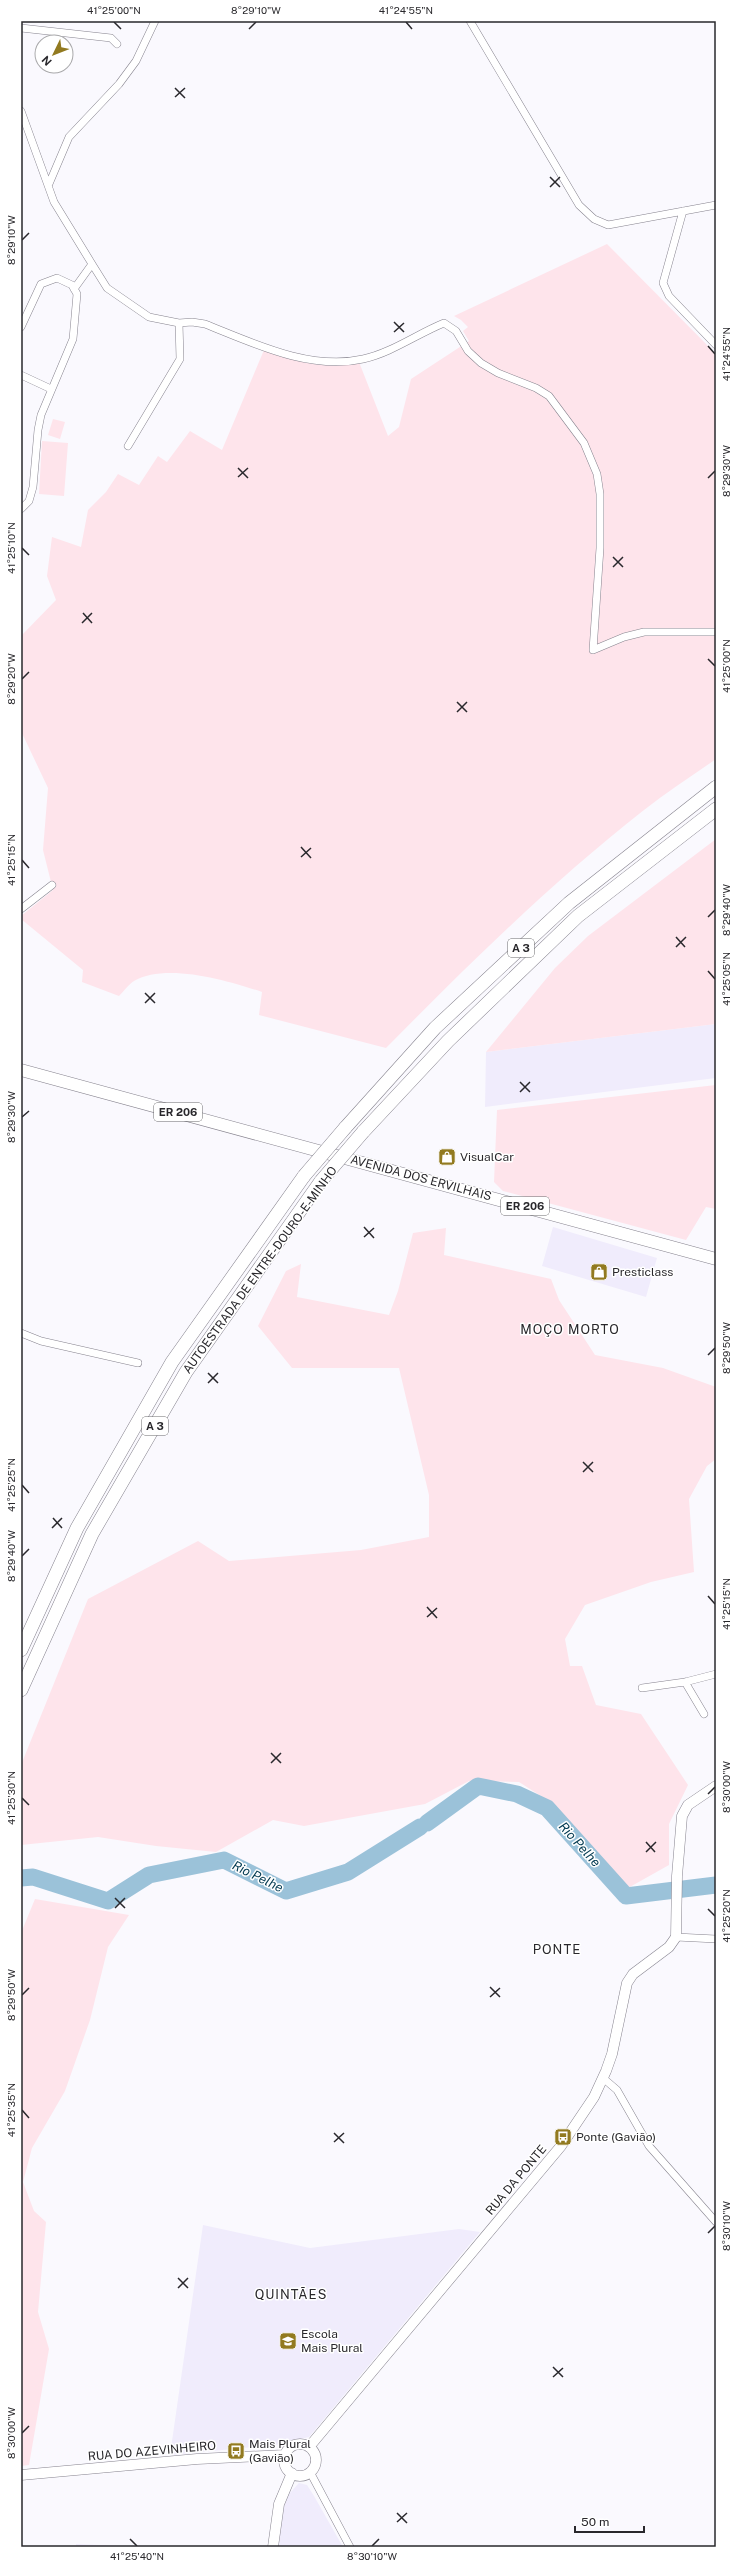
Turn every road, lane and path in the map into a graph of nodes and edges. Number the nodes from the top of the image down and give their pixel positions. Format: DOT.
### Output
graph roads {
  1 [pos="155,21"];
  2 [pos="470,21"];
  3 [pos="21,28"];
  4 [pos="117,44"];
  5 [pos="21,111"];
  6 [pos="48,184"];
  7 [pos="716,205"];
  8 [pos="682,212"];
  9 [pos="92,264"];
  10 [pos="74,290"];
  11 [pos="179,323"];
  12 [pos="21,327"];
  13 [pos="716,345"];
  14 [pos="21,375"];
  15 [pos="51,389"];
  16 [pos="128,446"];
  17 [pos="21,509"];
  18 [pos="716,632"];
  19 [pos="716,787"];
  20 [pos="716,809"];
  21 [pos="52,885"];
  22 [pos="21,909"];
  23 [pos="21,1070"];
  24 [pos="716,1259"];
  25 [pos="21,1333"];
  26 [pos="138,1363"];
  27 [pos="21,1650"];
  28 [pos="716,1674"];
  29 [pos="685,1682"];
  30 [pos="642,1688"];
  31 [pos="21,1690"];
  32 [pos="704,1714"];
  33 [pos="716,1786"];
  34 [pos="676,1937"];
  35 [pos="716,1939"];
  36 [pos="603,2078"];
  37 [pos="716,2222"];
  38 [pos="309,2447"];
  39 [pos="285,2455"];
  40 [pos="310,2472"];
  41 [pos="292,2473"];
  42 [pos="21,2475"];
  43 [pos="273,2547"];
  44 [pos="350,2547"];
  1 -- 6 [label="street"];
  2 -- 8 [label="street"];
  3 -- 4 [label="street"];
  5 -- 6 [label="street"];
  6 -- 9 [label="street"];
  7 -- 8 [label="street"];
  8 -- 13 [label="street"];
  9 -- 10 [label="street"];
  9 -- 11 [label="street"];
  10 -- 12 [label="street"];
  10 -- 15 [label="street"];
  11 -- 16 [label="street"];
  11 -- 18 [label="street"];
  14 -- 15 [label="street"];
  15 -- 17 [label="street"];
  19 -- 27 [label="highway, AUTOESTRADA DE ENTRE-DOURO-E-MINHO / A 3, bridge"];
  20 -- 31 [label="highway, AUTOESTRADA DE ENTRE-DOURO-E-MINHO / A 3, bridge"];
  21 -- 22 [label="street"];
  23 -- 24 [label="main road, AVENIDA DOS ERVILHAIS / ER 206"];
  25 -- 26 [label="street"];
  28 -- 29 [label="street"];
  29 -- 30 [label="street"];
  29 -- 32 [label="street"];
  33 -- 34 [label="street"];
  34 -- 35 [label="street"];
  34 -- 36 [label="street, RUA DA PONTE"];
  36 -- 37 [label="street"];
  36 -- 38 [label="street, RUA DA PONTE"];
  38 -- 39 [label="street"];
  38 -- 40 [label="street"];
  39 -- 41 [label="street"];
  39 -- 42 [label="street, RUA DO AZEVINHEIRO"];
  40 -- 41 [label="street"];
  40 -- 44 [label="street"];
  41 -- 43 [label="street"];
}
